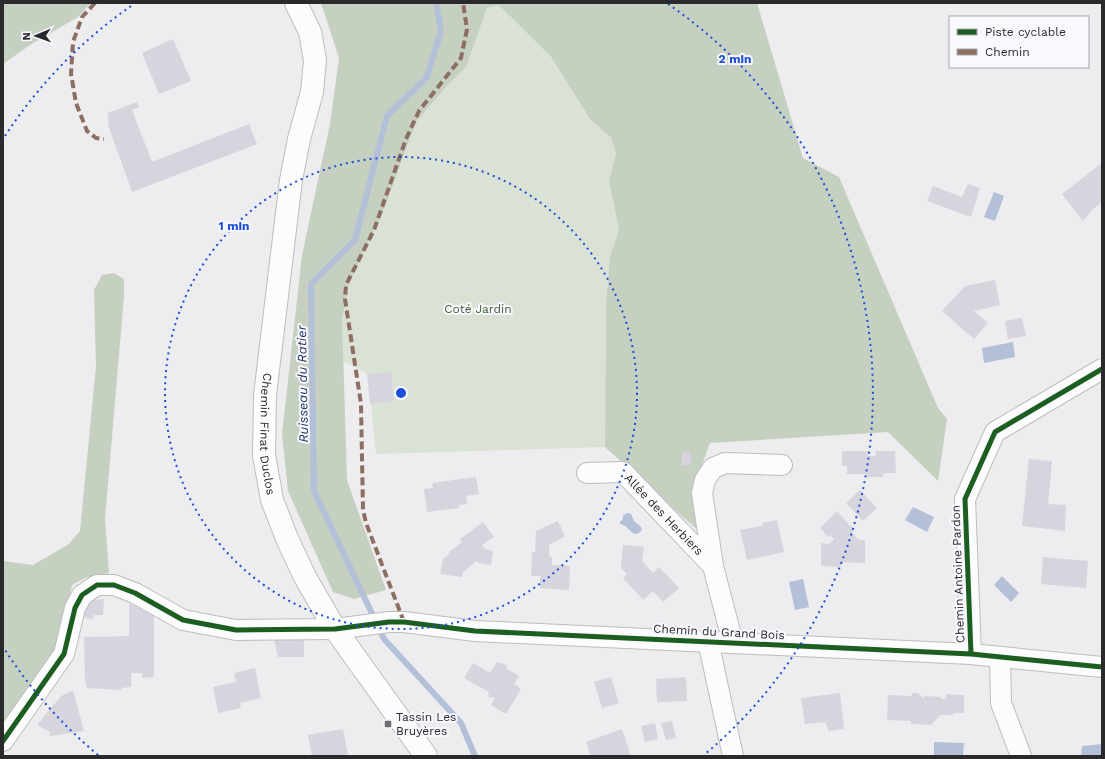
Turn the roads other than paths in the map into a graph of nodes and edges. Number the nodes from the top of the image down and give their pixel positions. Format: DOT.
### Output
graph roads {
  1 [pos="296,3"];
  2 [pos="1102,369"];
  3 [pos="782,465"];
  4 [pos="587,473"];
  5 [pos="713,566"];
  6 [pos="335,629"];
  7 [pos="708,641"];
  8 [pos="733,643"];
  9 [pos="971,654"];
  10 [pos="1000,657"];
  11 [pos="1102,668"];
  12 [pos="3,741"];
  13 [pos="426,756"];
  14 [pos="733,756"];
  15 [pos="1021,756"];
  1 -- 6 [label="main road, Chemin Finat Duclos"];
  2 -- 9 [label="street, Chemin Antoine Pardon"];
  3 -- 5 [label="street, Allée des Herbiers"];
  4 -- 5 [label="street, Allée des Herbiers"];
  5 -- 8 [label="street, Allée des Herbiers"];
  6 -- 7 [label="street, Chemin du Grand Bois"];
  6 -- 12 [label="street, Chemin du Grand Bois"];
  6 -- 13 [label="main road, Chemin Finat Duclos"];
  7 -- 8 [label="street, Chemin du Grand Bois"];
  7 -- 14 [label="street"];
  8 -- 9 [label="street, Chemin du Grand Bois"];
  9 -- 10 [label="street, Chemin du Grand Bois"];
  10 -- 11 [label="street, Chemin du Grand Bois"];
  10 -- 15 [label="street"];
}
